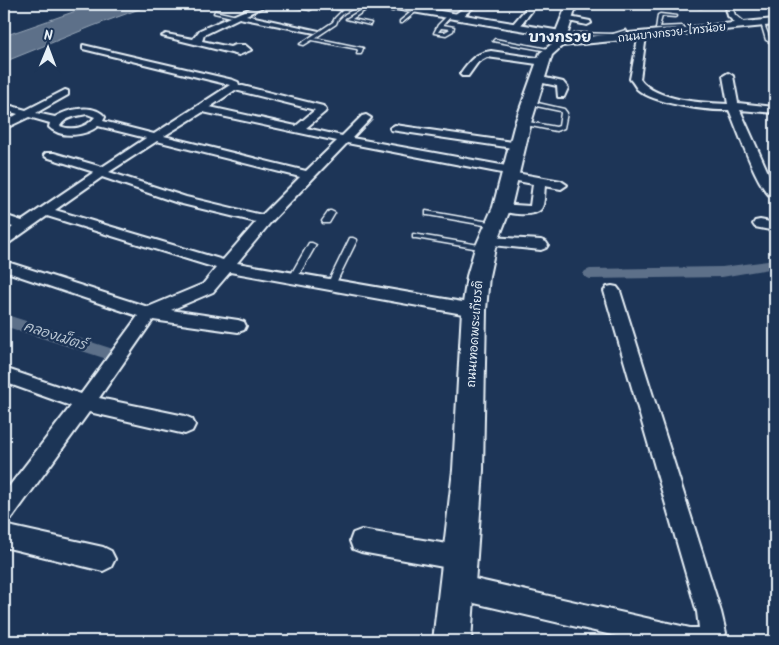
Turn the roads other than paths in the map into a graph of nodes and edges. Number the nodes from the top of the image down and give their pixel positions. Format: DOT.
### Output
graph roads {
  1 [pos="265,4"];
  2 [pos="286,4"];
  3 [pos="294,4"];
  4 [pos="337,4"];
  5 [pos="359,4"];
  6 [pos="383,4"];
  7 [pos="473,4"];
  8 [pos="532,4"];
  9 [pos="572,4"];
  10 [pos="728,4"];
  11 [pos="371,5"];
  12 [pos="675,6"];
  13 [pos="400,7"];
  14 [pos="310,9"];
  15 [pos="282,10"];
  16 [pos="347,10"];
  17 [pos="416,10"];
  18 [pos="215,12"];
  19 [pos="238,16"];
  20 [pos="453,16"];
  21 [pos="675,16"];
  22 [pos="567,18"];
  23 [pos="401,22"];
  24 [pos="775,22"];
  25 [pos="587,23"];
  26 [pos="370,24"];
  27 [pos="762,24"];
  28 [pos="438,26"];
  29 [pos="515,26"];
  30 [pos="743,26"];
  31 [pos="686,29"];
  32 [pos="656,31"];
  33 [pos="313,34"];
  34 [pos="623,34"];
  35 [pos="166,36"];
  36 [pos="642,36"];
  37 [pos="495,40"];
  38 [pos="197,41"];
  39 [pos="587,41"];
  40 [pos="508,43"];
  41 [pos="302,44"];
  42 [pos="775,44"];
  43 [pos="86,46"];
  44 [pos="234,48"];
  45 [pos="554,48"];
  46 [pos="359,53"];
  47 [pos="465,74"];
  48 [pos="728,76"];
  49 [pos="234,87"];
  50 [pos="65,93"];
  51 [pos="561,95"];
  52 [pos="733,106"];
  53 [pos="4,107"];
  54 [pos="200,108"];
  55 [pos="775,110"];
  56 [pos="27,113"];
  57 [pos="366,118"];
  58 [pos="56,121"];
  59 [pos="98,122"];
  60 [pos="524,124"];
  61 [pos="4,126"];
  62 [pos="395,128"];
  63 [pos="299,130"];
  64 [pos="155,138"];
  65 [pos="346,140"];
  66 [pos="50,155"];
  67 [pos="101,172"];
  68 [pos="511,173"];
  69 [pos="310,176"];
  70 [pos="540,181"];
  71 [pos="561,185"];
  72 [pos="775,195"];
  73 [pos="44,211"];
  74 [pos="330,213"];
  75 [pos="428,213"];
  76 [pos="4,219"];
  77 [pos="265,220"];
  78 [pos="326,221"];
  79 [pos="760,224"];
  80 [pos="22,226"];
  81 [pos="775,227"];
  82 [pos="493,230"];
  83 [pos="416,236"];
  84 [pos="4,240"];
  85 [pos="353,240"];
  86 [pos="312,245"];
  87 [pos="541,245"];
  88 [pos="4,266"];
  89 [pos="226,266"];
  90 [pos="293,278"];
  91 [pos="331,285"];
  92 [pos="612,291"];
  93 [pos="474,310"];
  94 [pos="148,313"];
  95 [pos="238,326"];
  96 [pos="4,375"];
  97 [pos="85,404"];
  98 [pos="185,425"];
  99 [pos="4,510"];
  100 [pos="4,536"];
  101 [pos="361,541"];
  102 [pos="460,558"];
  103 [pos="103,559"];
  104 [pos="457,587"];
  105 [pos="452,641"];
  1 -- 19 [label="street"];
  2 -- 3 [label="lane"];
  3 -- 14 [label="lane"];
  3 -- 15 [label="lane"];
  4 -- 16 [label="lane"];
  5 -- 16 [label="lane"];
  6 -- 13 [label="street"];
  7 -- 20 [label="street"];
  8 -- 29 [label="street"];
  9 -- 22 [label="main road"];
  10 -- 30 [label="street"];
  11 -- 13 [label="lane"];
  11 -- 26 [label="lane"];
  12 -- 21 [label="lane"];
  13 -- 17 [label="street"];
  16 -- 33 [label="lane"];
  17 -- 20 [label="street"];
  17 -- 23 [label="lane"];
  18 -- 19 [label="lane"];
  19 -- 33 [label="street"];
  19 -- 38 [label="street"];
  20 -- 28 [label="lane"];
  20 -- 29 [label="street"];
  21 -- 31 [label="lane"];
  21 -- 32 [label="lane"];
  22 -- 25 [label="street"];
  22 -- 45 [label="main road"];
  24 -- 27 [label="main road, ถนนบางกรวย-ไทรน้อย"];
  27 -- 30 [label="main road, ถนนบางกรวย-ไทรน้อย"];
  27 -- 42 [label="lane"];
  29 -- 45 [label="street"];
  30 -- 31 [label="main road, ถนนบางกรวย-ไทรน้อย"];
  31 -- 32 [label="main road, ถนนบางกรวย-ไทรน้อย"];
  32 -- 36 [label="main road, ถนนบางกรวย-ไทรน้อย"];
  33 -- 41 [label="lane"];
  33 -- 46 [label="lane"];
  34 -- 36 [label="main road, ถนนบางกรวย-ไทรน้อย"];
  34 -- 39 [label="main road, ถนนบางกรวย-ไทรน้อย"];
  34 -- 45 [label="lane"];
  35 -- 38 [label="street"];
  36 -- 52 [label="street"];
  37 -- 40 [label="lane"];
  38 -- 44 [label="street"];
  39 -- 45 [label="main road"];
  39 -- 45 [label="main road, ถนนบางกรวย-ไทรน้อย"];
  40 -- 45 [label="lane"];
  40 -- 45 [label="lane"];
  43 -- 49 [label="street"];
  45 -- 47 [label="street"];
  45 -- 51 [label="street"];
  45 -- 60 [label="main road, ถนนเทอดพระเกียรติ"];
  48 -- 52 [label="street"];
  49 -- 54 [label="street"];
  49 -- 63 [label="street"];
  50 -- 56 [label="street"];
  52 -- 55 [label="street"];
  52 -- 72 [label="street"];
  53 -- 56 [label="street"];
  54 -- 63 [label="street"];
  54 -- 64 [label="street"];
  56 -- 58 [label="street"];
  56 -- 61 [label="street"];
  57 -- 65 [label="street"];
  58 -- 59 [label="street"];
  58 -- 59 [label="street"];
  59 -- 64 [label="street"];
  60 -- 60 [label="lane"];
  60 -- 62 [label="street"];
  60 -- 68 [label="main road, ถนนเทอดพระเกียรติ"];
  63 -- 65 [label="street"];
  64 -- 67 [label="street"];
  64 -- 69 [label="street"];
  65 -- 68 [label="street"];
  65 -- 69 [label="street"];
  66 -- 67 [label="street"];
  67 -- 73 [label="street"];
  67 -- 77 [label="street"];
  68 -- 70 [label="street"];
  68 -- 82 [label="main road, ถนนเทอดพระเกียรติ"];
  69 -- 77 [label="street"];
  70 -- 71 [label="street"];
  70 -- 82 [label="street"];
  73 -- 80 [label="street"];
  73 -- 89 [label="street"];
  74 -- 78 [label="lane"];
  75 -- 82 [label="lane"];
  76 -- 80 [label="street"];
  77 -- 89 [label="street"];
  79 -- 81 [label="street"];
  80 -- 84 [label="street"];
  82 -- 83 [label="lane"];
  82 -- 87 [label="street"];
  82 -- 93 [label="main road, ถนนเทอดพระเกียรติ"];
  85 -- 91 [label="lane"];
  86 -- 90 [label="lane"];
  88 -- 94 [label="street"];
  89 -- 90 [label="street"];
  89 -- 94 [label="street"];
  90 -- 91 [label="street"];
  91 -- 93 [label="street"];
  92 -- 104 [label="street"];
  93 -- 102 [label="main road, ถนนเทอดพระเกียรติ"];
  94 -- 95 [label="street"];
  94 -- 97 [label="street"];
  96 -- 97 [label="street"];
  97 -- 98 [label="street"];
  97 -- 99 [label="street"];
  100 -- 103 [label="street"];
  101 -- 102 [label="street"];
  102 -- 104 [label="main road, ถนนเทอดพระเกียรติ"];
  104 -- 105 [label="main road, ถนนเทอดพระเกียรติ"];
}
